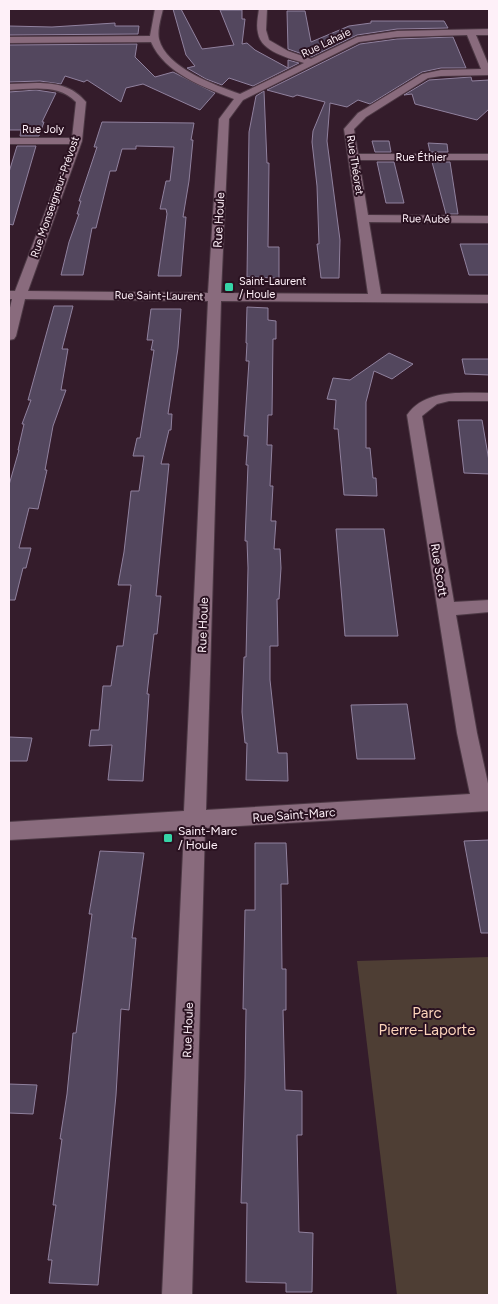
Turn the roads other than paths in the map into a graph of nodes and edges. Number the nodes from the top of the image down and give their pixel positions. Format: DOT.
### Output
graph roads {
  1 [pos="159,9"];
  2 [pos="263,9"];
  3 [pos="471,32"];
  4 [pos="489,32"];
  5 [pos="154,39"];
  6 [pos="9,40"];
  7 [pos="312,62"];
  8 [pos="488,72"];
  9 [pos="9,87"];
  10 [pos="240,98"];
  11 [pos="9,141"];
  12 [pos="77,141"];
  13 [pos="354,157"];
  14 [pos="489,157"];
  15 [pos="364,218"];
  16 [pos="489,219"];
  17 [pos="15,295"];
  18 [pos="215,297"];
  19 [pos="375,298"];
  20 [pos="489,299"];
  21 [pos="9,336"];
  22 [pos="489,397"];
  23 [pos="489,606"];
  24 [pos="446,609"];
  25 [pos="486,803"];
  26 [pos="195,821"];
  27 [pos="9,831"];
  28 [pos="177,1295"];
  1 -- 5 [label="street"];
  2 -- 7 [label="street"];
  3 -- 4 [label="street, Rue Lahaie"];
  3 -- 7 [label="street, Rue Lahaie"];
  3 -- 8 [label="street"];
  5 -- 6 [label="street"];
  5 -- 10 [label="street"];
  7 -- 10 [label="street, Rue Lahaie"];
  8 -- 13 [label="street, Rue Théoret"];
  9 -- 12 [label="street, Rue Monseigneur-Prévost"];
  10 -- 18 [label="street, Rue Houle"];
  11 -- 12 [label="street, Rue Joly"];
  12 -- 17 [label="street, Rue Monseigneur-Prévost"];
  13 -- 14 [label="street, Rue Éthier"];
  13 -- 15 [label="street, Rue Théoret"];
  15 -- 16 [label="street, Rue Aubé"];
  15 -- 19 [label="street, Rue Théoret"];
  17 -- 18 [label="street, Rue Saint-Laurent"];
  17 -- 21 [label="street, Rue Monseigneur-Prévost"];
  18 -- 19 [label="street, Rue Saint-Laurent"];
  18 -- 26 [label="street, Rue Houle"];
  19 -- 20 [label="street, Rue Saint-Laurent"];
  22 -- 24 [label="street, Rue Scott"];
  23 -- 24 [label="street"];
  24 -- 25 [label="street, Rue Scott"];
  25 -- 26 [label="street, Rue Saint-Marc"];
  26 -- 27 [label="street, Rue Saint-Marc"];
  26 -- 28 [label="street, Rue Houle"];
}
